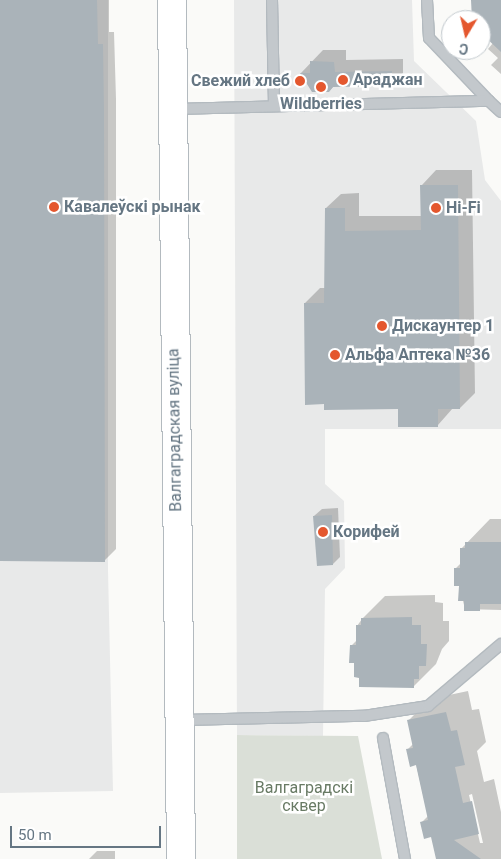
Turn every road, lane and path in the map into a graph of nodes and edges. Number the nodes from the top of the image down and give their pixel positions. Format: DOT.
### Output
graph roads {
  1 [pos="172,0"];
  2 [pos="272,0"];
  3 [pos="427,0"];
  4 [pos="489,102"];
  5 [pos="274,106"];
  6 [pos="172,109"];
  7 [pos="501,112"];
  8 [pos="501,644"];
  9 [pos="181,720"];
  10 [pos="383,738"];
  11 [pos="182,859"];
  12 [pos="405,859"];
  1 -- 6 [label="main road, Валгаградская вуліца"];
  2 -- 5 [label="lane"];
  3 -- 4 [label="lane"];
  4 -- 5 [label="lane"];
  4 -- 7 [label="lane"];
  5 -- 6 [label="lane"];
  6 -- 9 [label="main road, Валгаградская вуліца"];
  8 -- 9 [label="lane"];
  9 -- 11 [label="main road, Валгаградская вуліца"];
  10 -- 12 [label="lane"];
}
